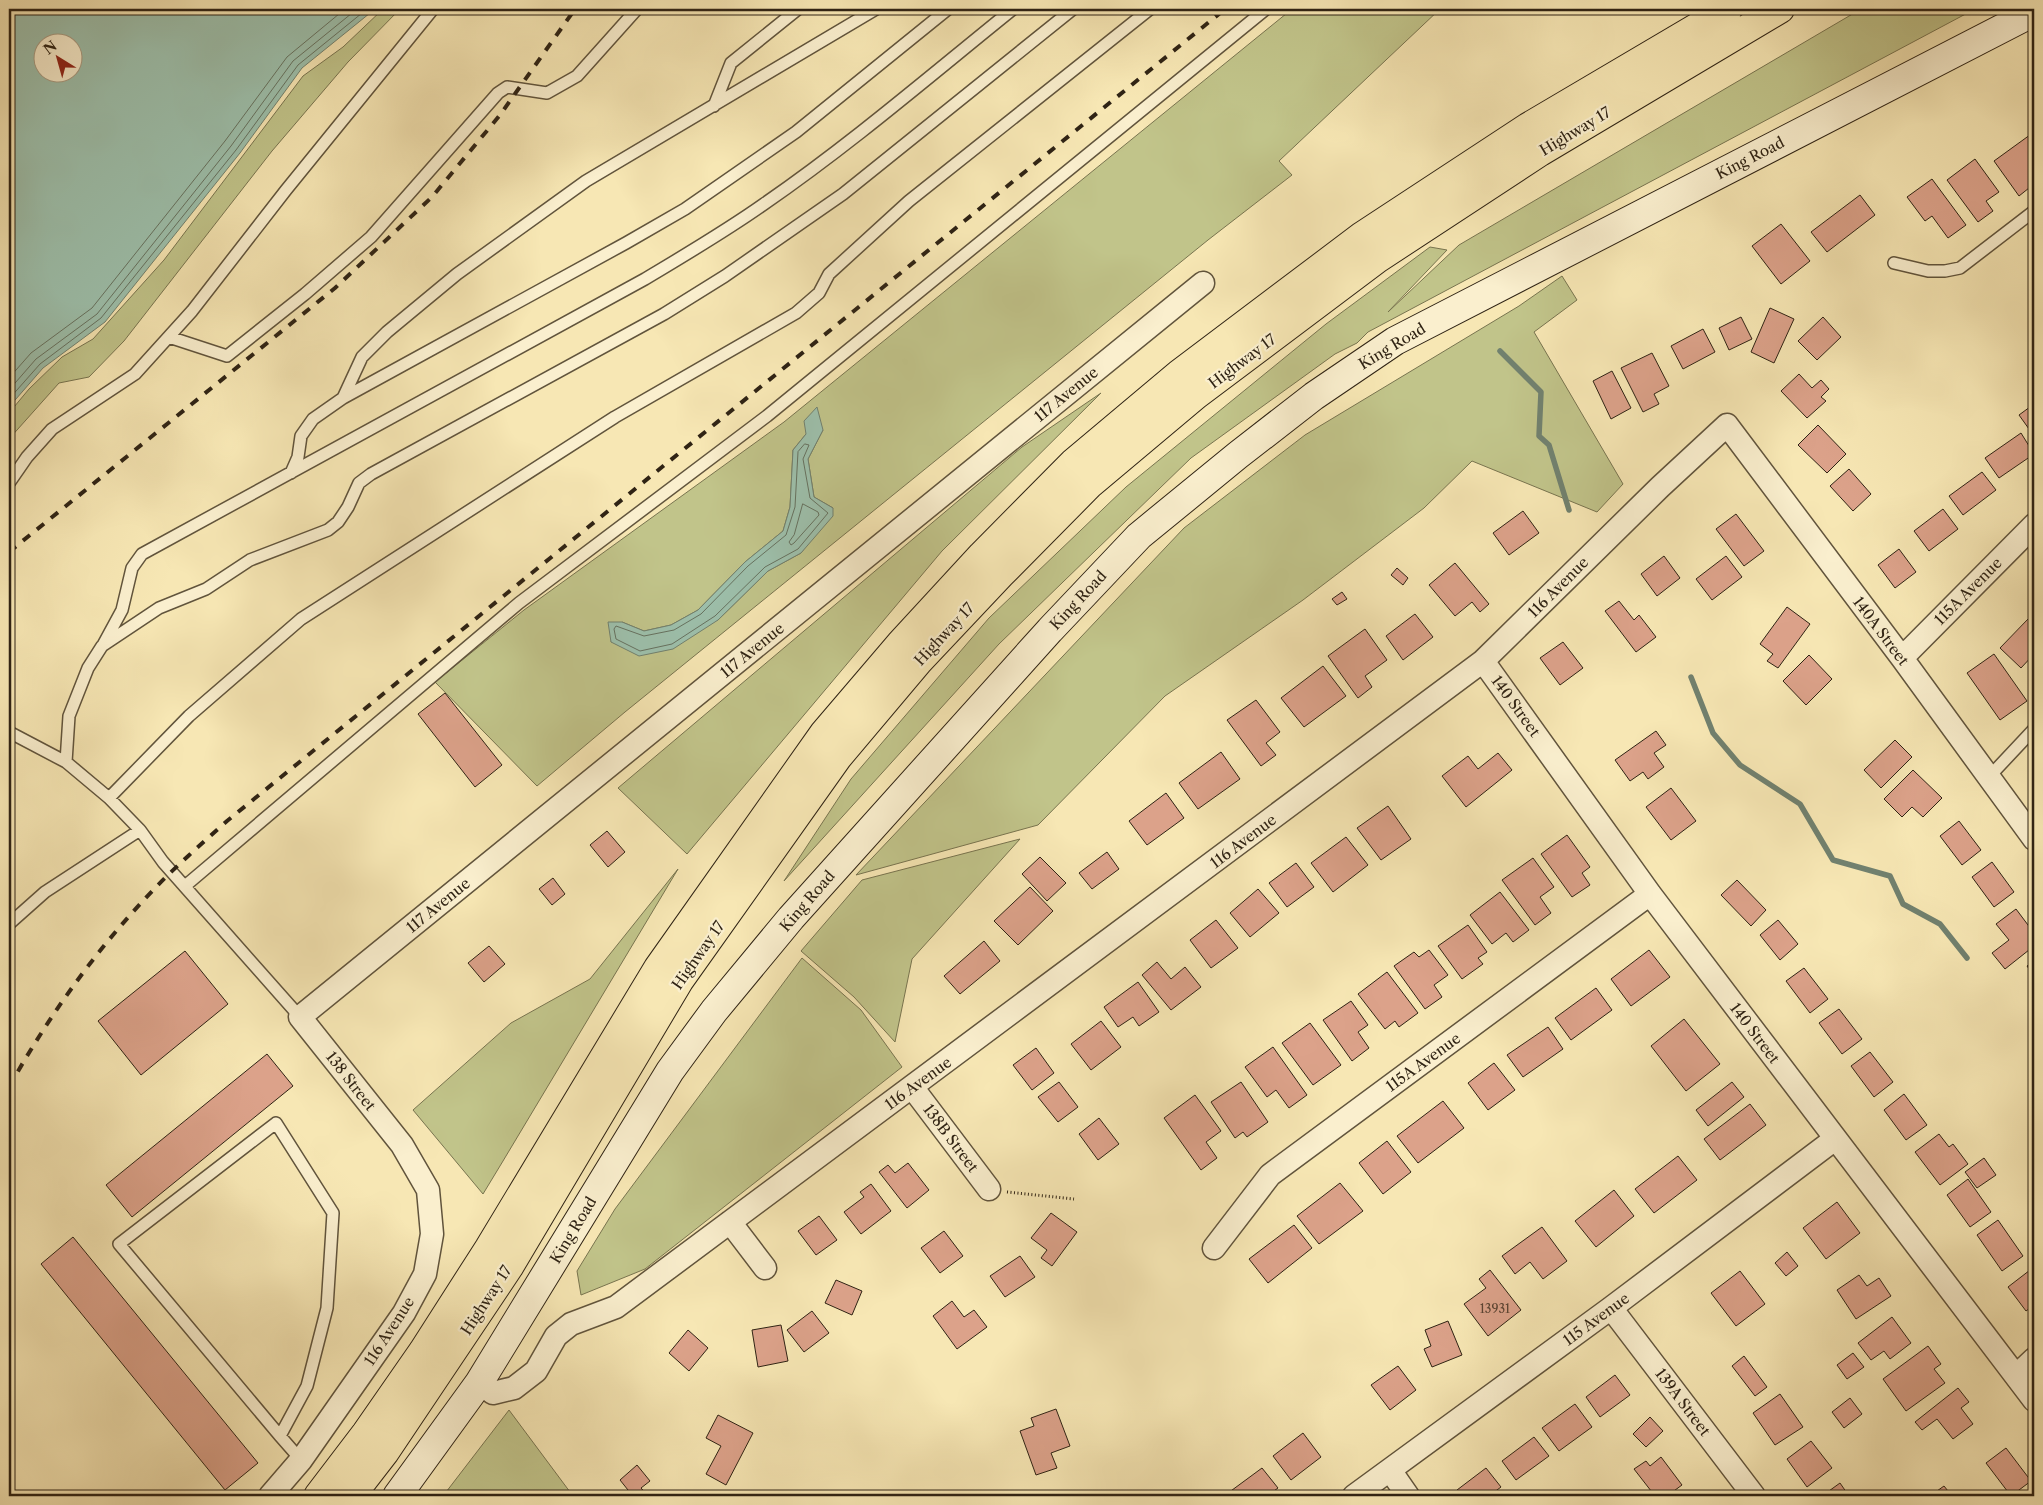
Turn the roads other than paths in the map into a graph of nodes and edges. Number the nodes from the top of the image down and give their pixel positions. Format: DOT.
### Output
graph roads {
  1 [pos="433,9"];
  2 [pos="637,9"];
  3 [pos="798,9"];
  4 [pos="876,9"];
  5 [pos="948,9"];
  6 [pos="1013,9"];
  7 [pos="1073,9"];
  8 [pos="1150,9"];
  9 [pos="1266,9"];
  10 [pos="1728,9"];
  11 [pos="1780,9"];
  12 [pos="2034,12"];
  13 [pos="714,106"];
  14 [pos="2034,211"];
  15 [pos="1894,263"];
  16 [pos="1204,282"];
  17 [pos="169,337"];
  18 [pos="343,398"];
  19 [pos="1727,425"];
  20 [pos="290,473"];
  21 [pos="9,483"];
  22 [pos="2034,525"];
  23 [pos="102,646"];
  24 [pos="1902,658"];
  25 [pos="1483,661"];
  26 [pos="2034,729"];
  27 [pos="9,732"];
  28 [pos="66,762"];
  29 [pos="1989,777"];
  30 [pos="109,798"];
  31 [pos="140,830"];
  32 [pos="2034,839"];
  33 [pos="185,886"];
  34 [pos="1650,894"];
  35 [pos="9,924"];
  36 [pos="300,1017"];
  37 [pos="912,1088"];
  38 [pos="1835,1139"];
  39 [pos="402,1145"];
  40 [pos="989,1189"];
  41 [pos="730,1222"];
  42 [pos="1214,1248"];
  43 [pos="765,1268"];
  44 [pos="1611,1308"];
  45 [pos="2034,1358"];
  46 [pos="2016,1376"];
  47 [pos="479,1383"];
  48 [pos="2034,1400"];
  49 [pos="280,1436"];
  50 [pos="301,1460"];
  51 [pos="1390,1470"];
  52 [pos="270,1496"];
  53 [pos="318,1496"];
  54 [pos="351,1496"];
  55 [pos="397,1496"];
  56 [pos="1354,1496"];
  57 [pos="1408,1496"];
  58 [pos="1754,1496"];
  1 -- 17 [label="lane"];
  2 -- 17 [label="lane"];
  3 -- 13 [label="lane"];
  4 -- 13 [label="lane"];
  5 -- 18 [label="lane"];
  6 -- 20 [label="lane"];
  7 -- 23 [label="lane"];
  8 -- 30 [label="lane"];
  9 -- 33 [label="lane"];
  10 -- 53 [label="highway, Highway 17"];
  11 -- 54 [label="highway, Highway 17"];
  12 -- 47 [label="street, King Road"];
  13 -- 18 [label="lane"];
  14 -- 15 [label="lane"];
  16 -- 36 [label="street, 117 Avenue"];
  17 -- 21 [label="lane"];
  18 -- 20 [label="lane"];
  19 -- 24 [label="street, 140A Street"];
  19 -- 25 [label="street, 116 Avenue"];
  20 -- 23 [label="lane"];
  22 -- 24 [label="street, 115A Avenue"];
  23 -- 28 [label="lane"];
  24 -- 29 [label="street, 140A Street"];
  25 -- 34 [label="street, 140 Street"];
  25 -- 37 [label="street, 116 Avenue"];
  26 -- 29 [label="lane"];
  27 -- 28 [label="lane"];
  28 -- 30 [label="lane"];
  29 -- 32 [label="street, 140A Street"];
  30 -- 31 [label="lane"];
  31 -- 33 [label="lane"];
  31 -- 35 [label="lane"];
  33 -- 36 [label="lane"];
  34 -- 38 [label="street, 140 Street"];
  34 -- 42 [label="street, 115A Avenue"];
  36 -- 39 [label="street, 138 Street"];
  37 -- 40 [label="street, 138B Street"];
  37 -- 41 [label="street, 116 Avenue"];
  38 -- 44 [label="street, 115 Avenue"];
  38 -- 46 [label="street, 140 Street"];
  39 -- 50 [label="street, 116 Avenue"];
  41 -- 43 [label="street"];
  41 -- 47 [label="street, 116 Avenue"];
  44 -- 51 [label="street, 115 Avenue"];
  44 -- 58 [label="street, 139A Street"];
  45 -- 46 [label="street"];
  46 -- 48 [label="street, 140 Street"];
  47 -- 55 [label="street, King Road"];
  49 -- 49 [label="lane"];
  49 -- 50 [label="lane"];
  50 -- 52 [label="street, 116 Avenue"];
  51 -- 56 [label="street, 115 Avenue"];
  51 -- 57 [label="street"];
}
